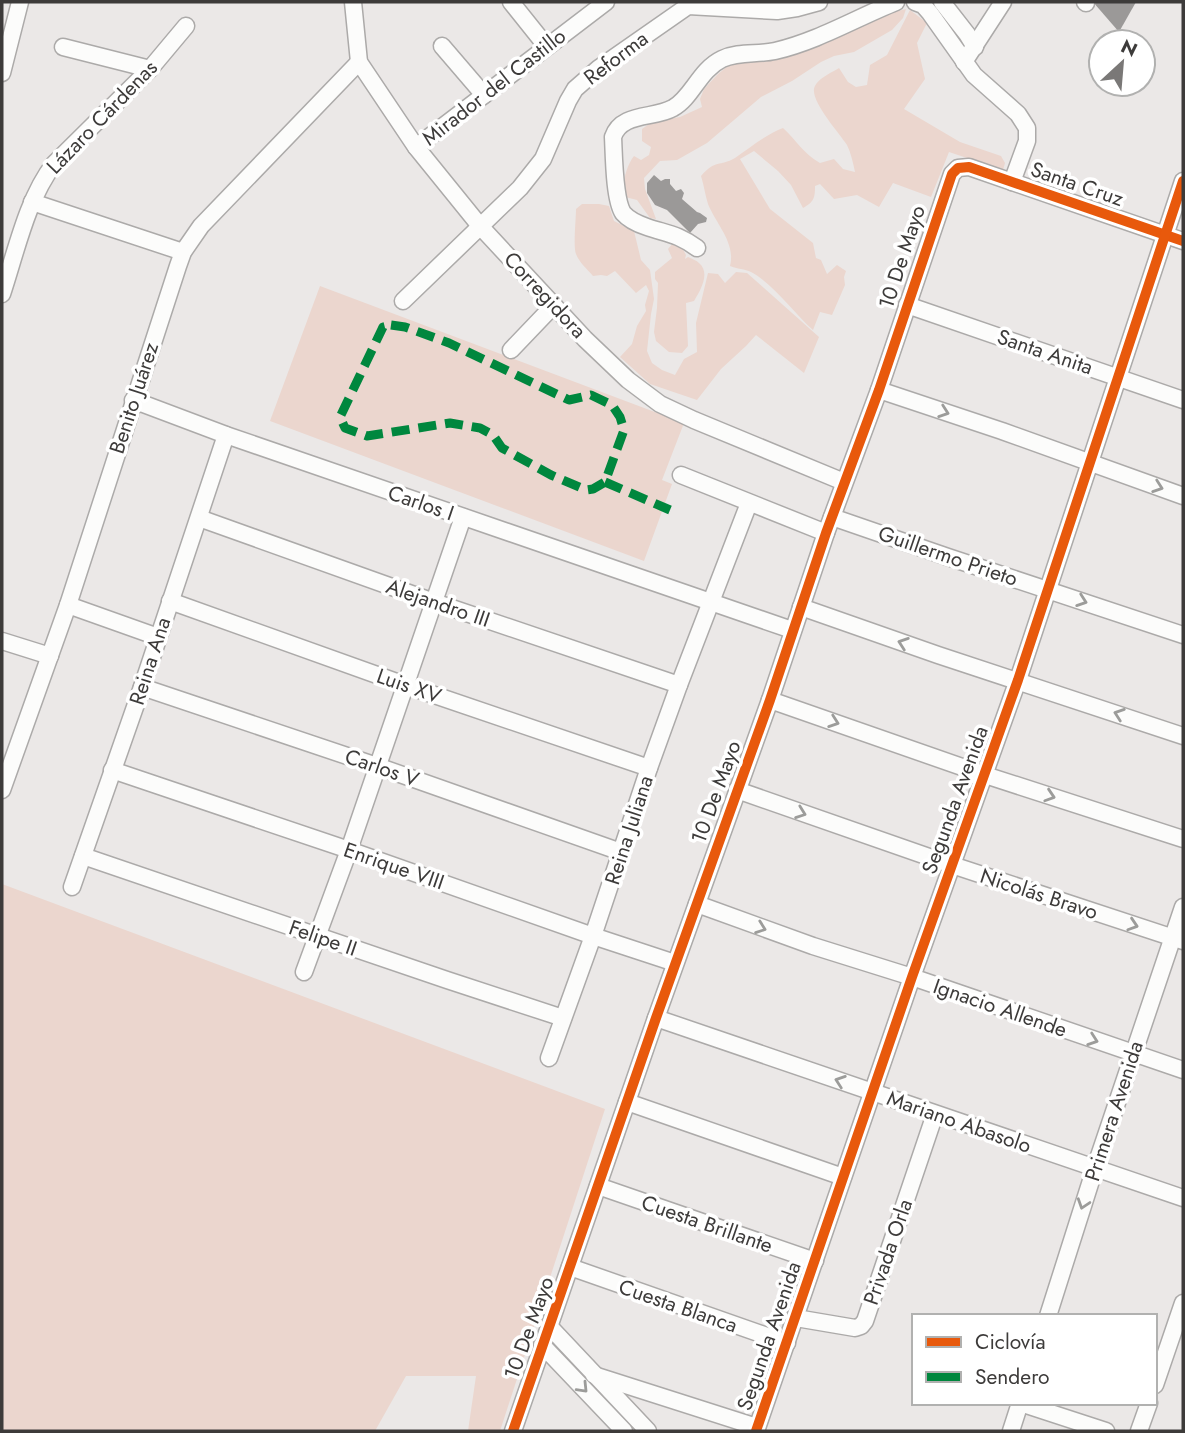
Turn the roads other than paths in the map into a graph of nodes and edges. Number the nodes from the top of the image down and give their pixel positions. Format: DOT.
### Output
graph roads {
  1 [pos="20,2"];
  2 [pos="353,2"];
  3 [pos="511,2"];
  4 [pos="606,2"];
  5 [pos="818,2"];
  6 [pos="896,2"];
  7 [pos="915,2"];
  8 [pos="942,2"];
  9 [pos="1003,2"];
  10 [pos="1012,2"];
  11 [pos="687,4"];
  12 [pos="186,26"];
  13 [pos="442,46"];
  14 [pos="63,47"];
  15 [pos="547,47"];
  16 [pos="975,47"];
  17 [pos="359,62"];
  18 [pos="964,62"];
  19 [pos="3,66"];
  20 [pos="150,69"];
  21 [pos="484,95"];
  22 [pos="416,148"];
  23 [pos="958,168"];
  24 [pos="1183,181"];
  25 [pos="1012,182"];
  26 [pos="32,202"];
  27 [pos="480,226"];
  28 [pos="1164,235"];
  29 [pos="1183,241"];
  30 [pos="697,248"];
  31 [pos="183,252"];
  32 [pos="2,294"];
  33 [pos="403,301"];
  34 [pos="554,305"];
  35 [pos="907,305"];
  36 [pos="511,350"];
  37 [pos="1119,377"];
  38 [pos="879,390"];
  39 [pos="133,400"];
  40 [pos="1183,400"];
  41 [pos="226,435"];
  42 [pos="1090,464"];
  43 [pos="681,475"];
  44 [pos="844,482"];
  45 [pos="1183,496"];
  46 [pos="748,503"];
  47 [pos="463,517"];
  48 [pos="832,517"];
  49 [pos="199,518"];
  50 [pos="826,533"];
  51 [pos="1047,589"];
  52 [pos="170,601"];
  53 [pos="434,602"];
  54 [pos="710,602"];
  55 [pos="68,605"];
  56 [pos="801,607"];
  57 [pos="792,631"];
  58 [pos="1183,635"];
  59 [pos="158,637"];
  60 [pos="2,641"];
  61 [pos="50,656"];
  62 [pos="1018,680"];
  63 [pos="405,685"];
  64 [pos="679,685"];
  65 [pos="142,687"];
  66 [pos="770,700"];
  67 [pos="1183,736"];
  68 [pos="377,766"];
  69 [pos="649,768"];
  70 [pos="112,770"];
  71 [pos="985,775"];
  72 [pos="2,790"];
  73 [pos="737,790"];
  74 [pos="1183,839"];
  75 [pos="349,850"];
  76 [pos="621,852"];
  77 [pos="83,856"];
  78 [pos="952,865"];
  79 [pos="72,887"];
  80 [pos="697,904"];
  81 [pos="1183,907"];
  82 [pos="317,936"];
  83 [pos="593,936"];
  84 [pos="1178,940"];
  85 [pos="675,963"];
  86 [pos="304,972"];
  87 [pos="912,978"];
  88 [pos="563,1018"];
  89 [pos="656,1018"];
  90 [pos="1133,1053"];
  91 [pos="549,1058"];
  92 [pos="1183,1070"];
  93 [pos="874,1093"];
  94 [pos="627,1102"];
  95 [pos="935,1114"];
  96 [pos="1095,1167"];
  97 [pos="843,1177"];
  98 [pos="598,1186"];
  99 [pos="1183,1198"];
  100 [pos="815,1261"];
  101 [pos="570,1267"];
  102 [pos="1183,1303"];
  103 [pos="1049,1314"];
  104 [pos="796,1318"];
  105 [pos="549,1326"];
  106 [pos="787,1343"];
  107 [pos="542,1345"];
  108 [pos="594,1375"];
  109 [pos="1157,1379"];
  110 [pos="1019,1405"];
  111 [pos="1026,1405"];
  112 [pos="1148,1405"];
  113 [pos="757,1429"];
  114 [pos="513,1431"];
  115 [pos="624,1431"];
  116 [pos="648,1431"];
  117 [pos="1012,1431"];
  118 [pos="1106,1431"];
  119 [pos="1139,1431"];
  1 -- 19 [label="street"];
  2 -- 17 [label="street, Corregidora"];
  3 -- 15 [label="street"];
  4 -- 15 [label="street, Mirador del Castillo"];
  5 -- 11 [label="street, Reforma"];
  6 -- 30 [label="street"];
  7 -- 18 [label="street"];
  8 -- 16 [label="street"];
  9 -- 16 [label="street"];
  10 -- 16 [label="street"];
  11 -- 27 [label="street, Reforma"];
  12 -- 20 [label="street, Lázaro Cárdenas"];
  13 -- 21 [label="street"];
  14 -- 20 [label="street"];
  15 -- 21 [label="street, Mirador del Castillo"];
  16 -- 18 [label="street"];
  17 -- 22 [label="street, Corregidora"];
  17 -- 31 [label="street, Benito Juárez"];
  18 -- 25 [label="street"];
  20 -- 26 [label="street, Lázaro Cárdenas"];
  21 -- 22 [label="street, Mirador del Castillo"];
  22 -- 27 [label="street, Corregidora"];
  23 -- 25 [label="street, Santa Cruz"];
  23 -- 35 [label="street, 10 De Mayo"];
  24 -- 28 [label="street, Segunda Avenida"];
  25 -- 28 [label="street, Santa Cruz"];
  26 -- 31 [label="street"];
  26 -- 32 [label="street, Lázaro Cárdenas"];
  27 -- 33 [label="street, Reforma"];
  27 -- 34 [label="street, Corregidora"];
  28 -- 29 [label="street, Santa Cruz"];
  28 -- 37 [label="street, Segunda Avenida"];
  31 -- 39 [label="street, Benito Juárez"];
  34 -- 36 [label="street"];
  34 -- 44 [label="street, Corregidora"];
  35 -- 37 [label="street, Santa Anita"];
  35 -- 38 [label="street, 10 De Mayo"];
  37 -- 40 [label="street, Santa Anita"];
  37 -- 42 [label="street, Segunda Avenida"];
  38 -- 42 [label="street, one-way"];
  38 -- 44 [label="street, 10 De Mayo"];
  39 -- 41 [label="street, Carlos I"];
  39 -- 55 [label="street, Benito Juárez"];
  41 -- 47 [label="street, Carlos I"];
  41 -- 49 [label="street, Reina Ana"];
  42 -- 45 [label="street, one-way"];
  42 -- 51 [label="street, Segunda Avenida"];
  43 -- 46 [label="street"];
  44 -- 48 [label="street, 10 De Mayo"];
  46 -- 50 [label="street"];
  46 -- 54 [label="street, Reina Juliana"];
  47 -- 53 [label="street"];
  47 -- 54 [label="street, Carlos I"];
  48 -- 50 [label="street, 10 De Mayo"];
  48 -- 51 [label="street, Guillermo Prieto"];
  49 -- 52 [label="street, Reina Ana"];
  49 -- 53 [label="street, Alejandro III"];
  50 -- 56 [label="street, 10 De Mayo"];
  51 -- 58 [label="street, Guillermo Prieto, one-way"];
  51 -- 62 [label="street, Segunda Avenida"];
  52 -- 59 [label="street, Reina Ana"];
  52 -- 63 [label="street, Luis XV"];
  53 -- 63 [label="street"];
  53 -- 64 [label="street, Alejandro III"];
  54 -- 57 [label="street, Carlos I"];
  54 -- 64 [label="street, Reina Juliana"];
  55 -- 59 [label="street"];
  55 -- 61 [label="street, Benito Juárez"];
  56 -- 57 [label="street, 10 De Mayo"];
  62 -- 56 [label="street, one-way"];
  57 -- 66 [label="street, 10 De Mayo"];
  59 -- 65 [label="street, Reina Ana"];
  60 -- 61 [label="street"];
  61 -- 72 [label="street, Benito Juárez"];
  67 -- 62 [label="street, one-way"];
  62 -- 71 [label="street, Segunda Avenida"];
  63 -- 68 [label="street"];
  63 -- 69 [label="street, Luis XV"];
  64 -- 69 [label="street, Reina Juliana"];
  65 -- 68 [label="street, Carlos V"];
  65 -- 70 [label="street, Reina Ana"];
  66 -- 71 [label="street, one-way"];
  66 -- 73 [label="street, 10 De Mayo"];
  68 -- 75 [label="street"];
  68 -- 76 [label="street, Carlos V"];
  69 -- 76 [label="street, Reina Juliana"];
  70 -- 75 [label="street, Enrique VIII"];
  70 -- 77 [label="street, Reina Ana"];
  71 -- 74 [label="street, one-way"];
  71 -- 78 [label="street, Segunda Avenida"];
  73 -- 78 [label="street, Nicolás Bravo, one-way"];
  73 -- 80 [label="street, 10 De Mayo"];
  75 -- 82 [label="street"];
  75 -- 83 [label="street, Enrique VIII"];
  76 -- 83 [label="street, Reina Juliana"];
  77 -- 79 [label="street, Reina Ana"];
  77 -- 82 [label="street, Felipe II"];
  78 -- 84 [label="street, Nicolás Bravo, one-way"];
  78 -- 87 [label="street, Segunda Avenida"];
  80 -- 85 [label="street, 10 De Mayo"];
  80 -- 87 [label="street, Ignacio Allende, one-way"];
  81 -- 84 [label="street, Primera Avenida"];
  82 -- 86 [label="street"];
  82 -- 88 [label="street, Felipe II"];
  83 -- 85 [label="street, Enrique VIII"];
  83 -- 88 [label="street, Reina Juliana"];
  84 -- 90 [label="street, Primera Avenida"];
  85 -- 89 [label="street, 10 De Mayo"];
  87 -- 90 [label="street, Ignacio Allende, one-way"];
  87 -- 93 [label="street, Segunda Avenida"];
  88 -- 91 [label="street, Reina Juliana"];
  93 -- 89 [label="street, Mariano Abasolo, one-way"];
  89 -- 94 [label="street, 10 De Mayo"];
  90 -- 92 [label="street, Ignacio Allende"];
  90 -- 96 [label="street, Primera Avenida"];
  93 -- 95 [label="street, Mariano Abasolo"];
  93 -- 97 [label="street, Segunda Avenida"];
  94 -- 97 [label="street"];
  94 -- 98 [label="street, 10 De Mayo"];
  95 -- 96 [label="street, Mariano Abasolo"];
  95 -- 104 [label="street, Privada Orla"];
  96 -- 99 [label="street, Mariano Abasolo"];
  96 -- 103 [label="street, Primera Avenida, one-way"];
  97 -- 100 [label="street, Segunda Avenida"];
  98 -- 100 [label="street, Cuesta Brillante"];
  98 -- 101 [label="street, 10 De Mayo"];
  100 -- 104 [label="street, Segunda Avenida"];
  101 -- 105 [label="street, 10 De Mayo"];
  101 -- 106 [label="street, Cuesta Blanca"];
  102 -- 109 [label="street"];
  104 -- 106 [label="street, Segunda Avenida"];
  105 -- 107 [label="street, 10 De Mayo"];
  105 -- 108 [label="street"];
  106 -- 113 [label="street, Segunda Avenida"];
  107 -- 114 [label="street, 10 De Mayo"];
  107 -- 115 [label="street, one-way"];
  108 -- 113 [label="street"];
  108 -- 116 [label="street"];
  110 -- 117 [label="street"];
  111 -- 118 [label="street"];
  112 -- 119 [label="street"];
}
